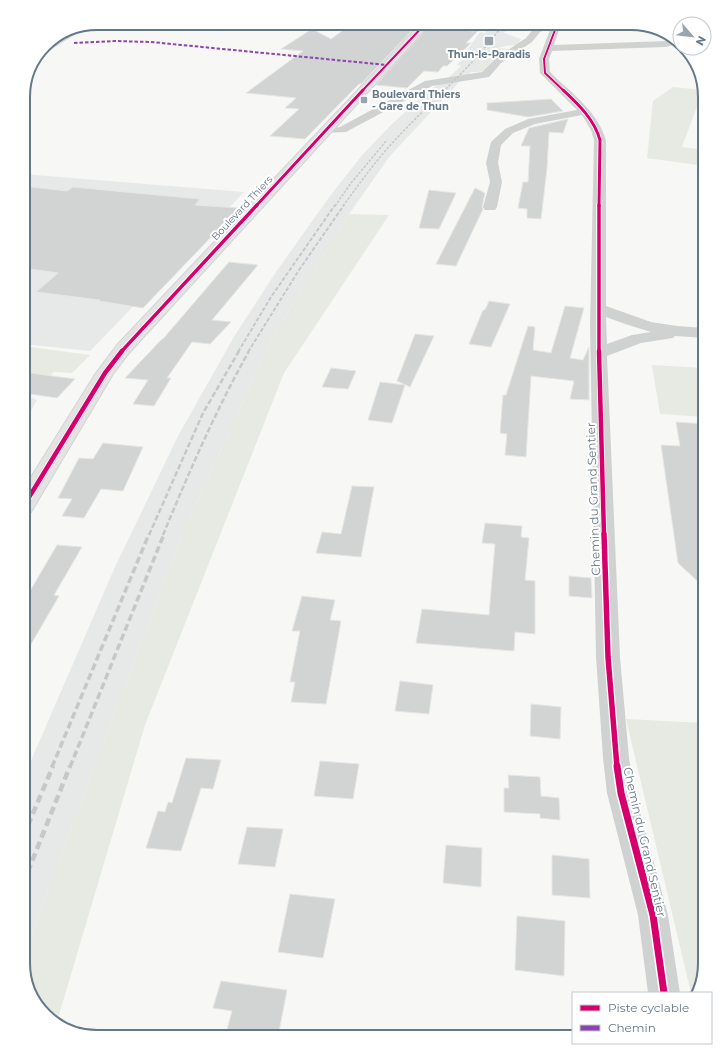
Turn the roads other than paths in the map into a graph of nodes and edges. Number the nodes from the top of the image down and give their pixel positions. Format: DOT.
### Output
graph roads {
  1 [pos="420,30"];
  2 [pos="537,30"];
  3 [pos="555,30"];
  4 [pos="671,43"];
  5 [pos="666,44"];
  6 [pos="672,45"];
  7 [pos="549,48"];
  8 [pos="583,112"];
  9 [pos="326,131"];
  10 [pos="490,207"];
  11 [pos="598,308"];
  12 [pos="630,321"];
  13 [pos="687,333"];
  14 [pos="698,333"];
  15 [pos="599,337"];
  16 [pos="30,495"];
  17 [pos="664,992"];
  1 -- 9 [label="main road, Boulevard Thiers"];
  2 -- 9 [label="street"];
  3 -- 7 [label="street, Chemin du Grand Sentier"];
  4 -- 5 [label="street"];
  5 -- 6 [label="street"];
  5 -- 7 [label="street"];
  7 -- 8 [label="street, Chemin du Grand Sentier"];
  8 -- 10 [label="street"];
  8 -- 11 [label="street, Chemin du Grand Sentier"];
  9 -- 16 [label="main road, Boulevard Thiers"];
  11 -- 12 [label="street"];
  11 -- 15 [label="street, Chemin du Grand Sentier"];
  12 -- 13 [label="street"];
  12 -- 15 [label="street"];
  13 -- 14 [label="street"];
  13 -- 15 [label="street"];
  15 -- 17 [label="street, Chemin du Grand Sentier"];
}
